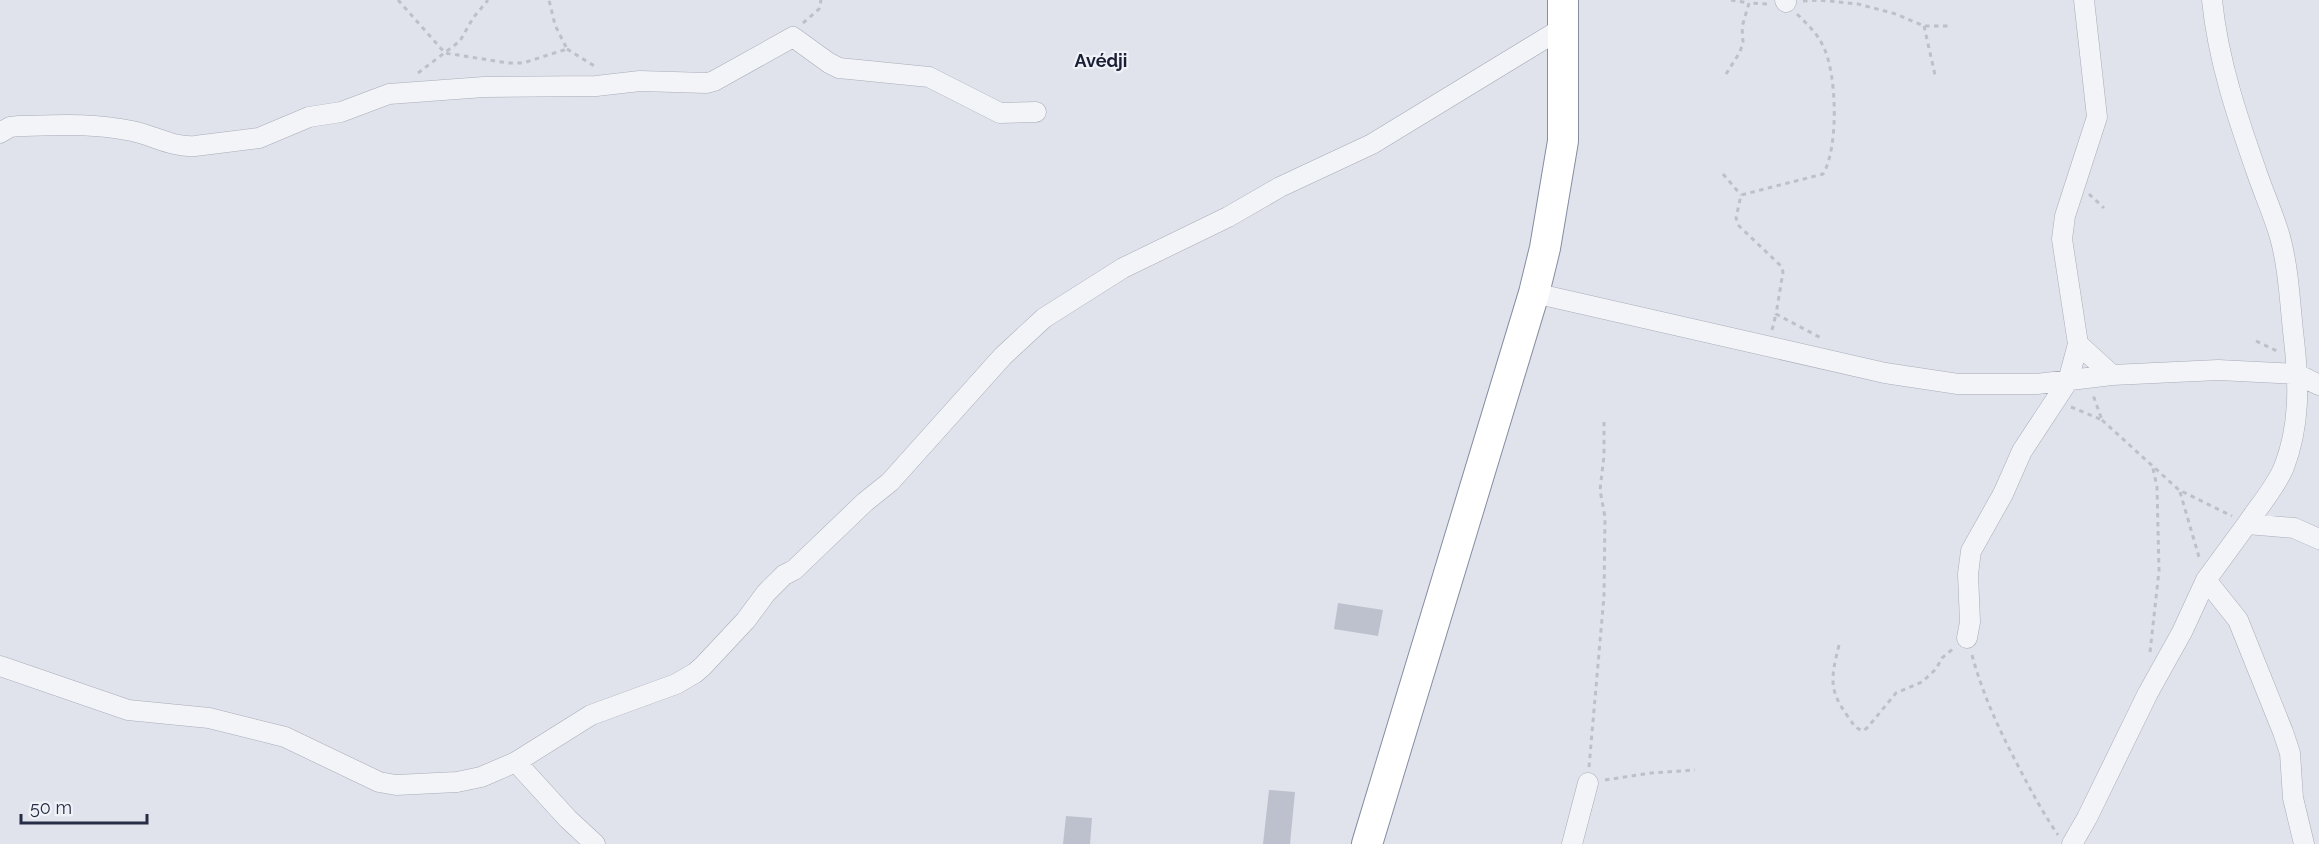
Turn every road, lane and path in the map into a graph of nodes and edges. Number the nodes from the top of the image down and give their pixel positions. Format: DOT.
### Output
graph roads {
  1 [pos="398,0"];
  2 [pos="488,0"];
  3 [pos="549,0"];
  4 [pos="821,0"];
  5 [pos="1731,0"];
  6 [pos="2084,0"];
  7 [pos="2212,0"];
  8 [pos="1786,1"];
  9 [pos="1749,3"];
  10 [pos="1564,14"];
  11 [pos="1924,26"];
  12 [pos="1948,26"];
  13 [pos="793,37"];
  14 [pos="445,53"];
  15 [pos="1726,74"];
  16 [pos="1935,75"];
  17 [pos="1036,112"];
  18 [pos="0,133"];
  19 [pos="1723,174"];
  20 [pos="1741,195"];
  21 [pos="1533,293"];
  22 [pos="1829,342"];
  23 [pos="2078,345"];
  24 [pos="2297,374"];
  25 [pos="2112,375"];
  26 [pos="2088,379"];
  27 [pos="2068,381"];
  28 [pos="2319,385"];
  29 [pos="2055,399"];
  30 [pos="2102,420"];
  31 [pos="1604,422"];
  32 [pos="2152,464"];
  33 [pos="2180,490"];
  34 [pos="2247,524"];
  35 [pos="2319,539"];
  36 [pos="2206,580"];
  37 [pos="1967,638"];
  38 [pos="1839,645"];
  39 [pos="2150,658"];
  40 [pos="0,666"];
  41 [pos="516,762"];
  42 [pos="1695,770"];
  43 [pos="1588,783"];
  44 [pos="1363,839"];
  45 [pos="2065,840"];
  46 [pos="595,844"];
  47 [pos="1572,844"];
  48 [pos="2304,844"];
  1 -- 14 [label="path"];
  2 -- 14 [label="path"];
  3 -- 14 [label="path"];
  4 -- 13 [label="path"];
  5 -- 9 [label="path"];
  6 -- 23 [label="street"];
  7 -- 24 [label="street"];
  8 -- 9 [label="path"];
  8 -- 11 [label="path"];
  8 -- 20 [label="path"];
  9 -- 15 [label="path"];
  10 -- 21 [label="highway"];
  10 -- 41 [label="street"];
  11 -- 12 [label="path"];
  11 -- 16 [label="path"];
  13 -- 17 [label="street"];
  13 -- 18 [label="street"];
  19 -- 20 [label="path"];
  20 -- 22 [label="path"];
  21 -- 27 [label="street"];
  21 -- 44 [label="highway"];
  23 -- 25 [label="street"];
  23 -- 27 [label="street"];
  24 -- 25 [label="street"];
  24 -- 28 [label="street"];
  24 -- 34 [label="street"];
  25 -- 26 [label="street"];
  26 -- 27 [label="street"];
  26 -- 30 [label="path"];
  27 -- 29 [label="street"];
  29 -- 30 [label="path"];
  29 -- 37 [label="street"];
  30 -- 32 [label="path"];
  31 -- 43 [label="path"];
  32 -- 33 [label="path"];
  32 -- 39 [label="path"];
  33 -- 34 [label="path"];
  33 -- 36 [label="path"];
  34 -- 35 [label="street"];
  34 -- 36 [label="street"];
  36 -- 45 [label="street"];
  36 -- 48 [label="street"];
  37 -- 38 [label="path"];
  37 -- 45 [label="path"];
  40 -- 41 [label="street"];
  41 -- 46 [label="street"];
  42 -- 43 [label="path"];
  43 -- 47 [label="street"];
}
